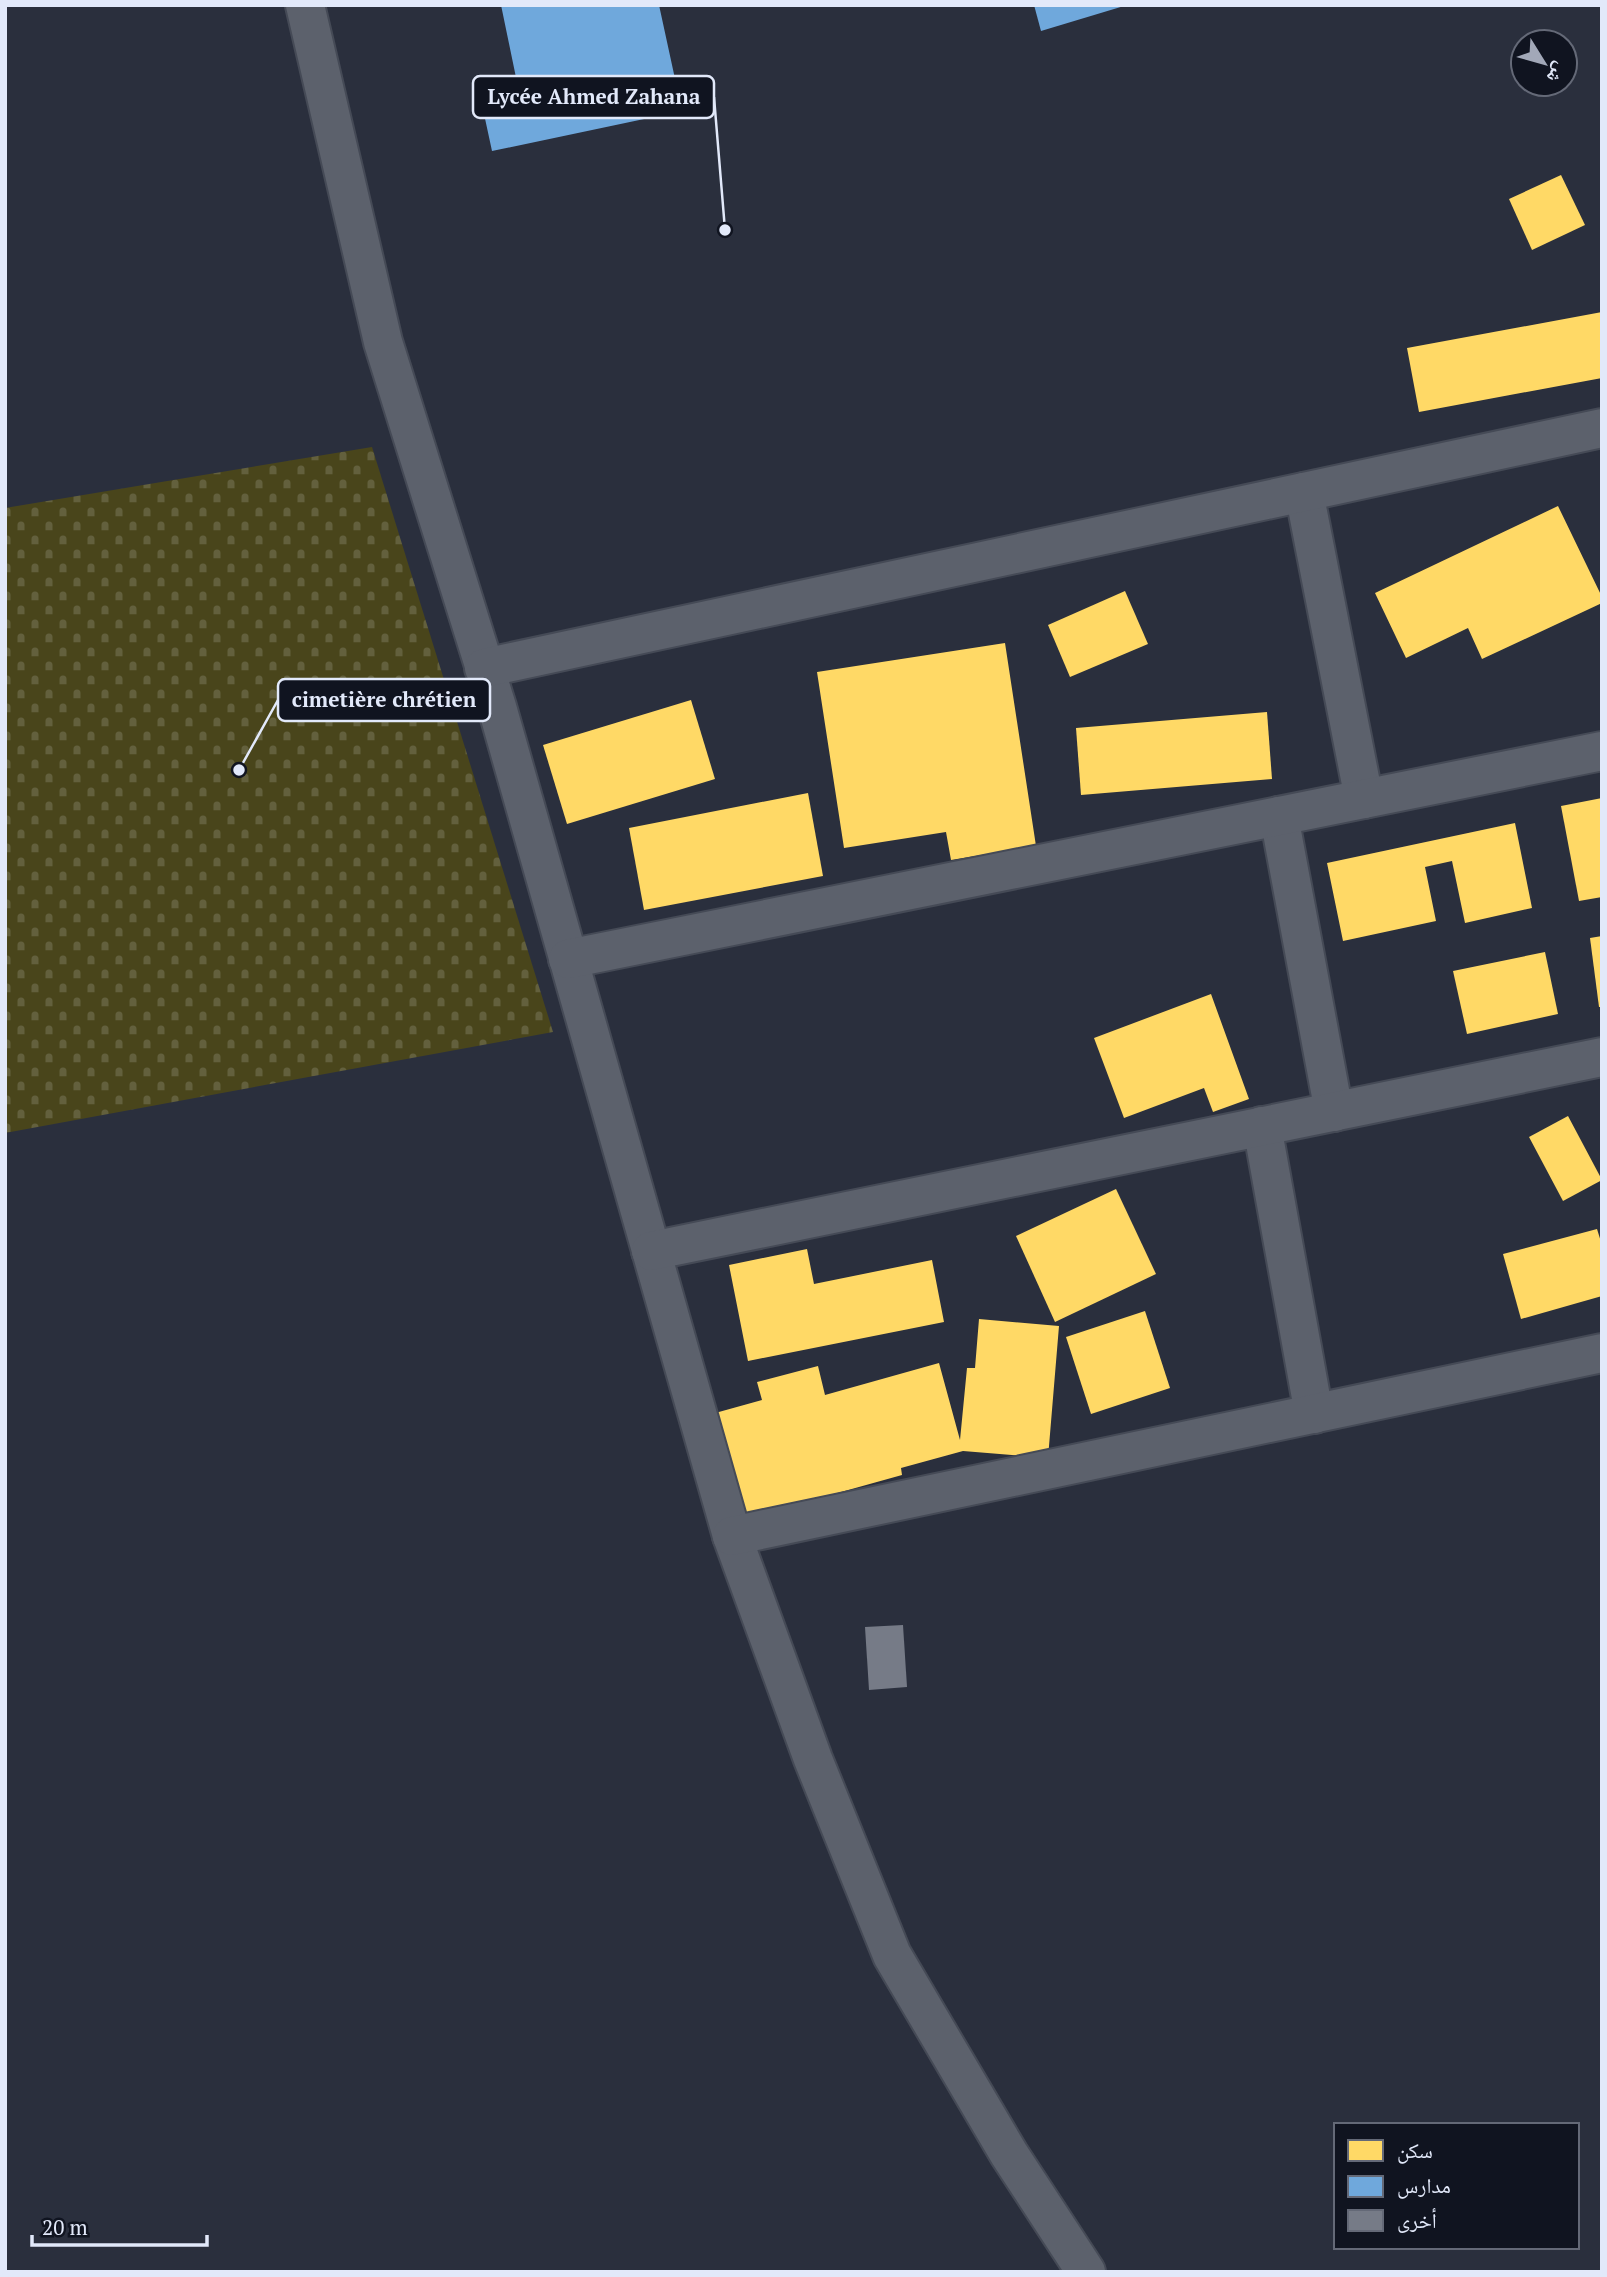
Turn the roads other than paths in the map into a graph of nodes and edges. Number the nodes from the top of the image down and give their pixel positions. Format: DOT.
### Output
graph roads {
  1 [pos="305,5"];
  2 [pos="1602,428"];
  3 [pos="1304,492"];
  4 [pos="484,667"];
  5 [pos="1602,751"];
  6 [pos="1364,799"];
  7 [pos="1279,816"];
  8 [pos="568,959"];
  9 [pos="1602,1057"];
  10 [pos="1334,1112"];
  11 [pos="1262,1126"];
  12 [pos="651,1251"];
  13 [pos="1602,1353"];
  14 [pos="1314,1414"];
  15 [pos="732,1536"];
  16 [pos="1086,2272"];
  1 -- 4 [label="street"];
  2 -- 3 [label="street"];
  3 -- 4 [label="street"];
  3 -- 6 [label="street"];
  4 -- 8 [label="street"];
  5 -- 6 [label="street"];
  6 -- 7 [label="street"];
  7 -- 8 [label="street"];
  7 -- 10 [label="street"];
  8 -- 12 [label="street"];
  9 -- 10 [label="street"];
  10 -- 11 [label="street"];
  11 -- 12 [label="street"];
  11 -- 14 [label="street"];
  12 -- 15 [label="street"];
  13 -- 14 [label="street"];
  14 -- 15 [label="street"];
  15 -- 16 [label="street"];
}
